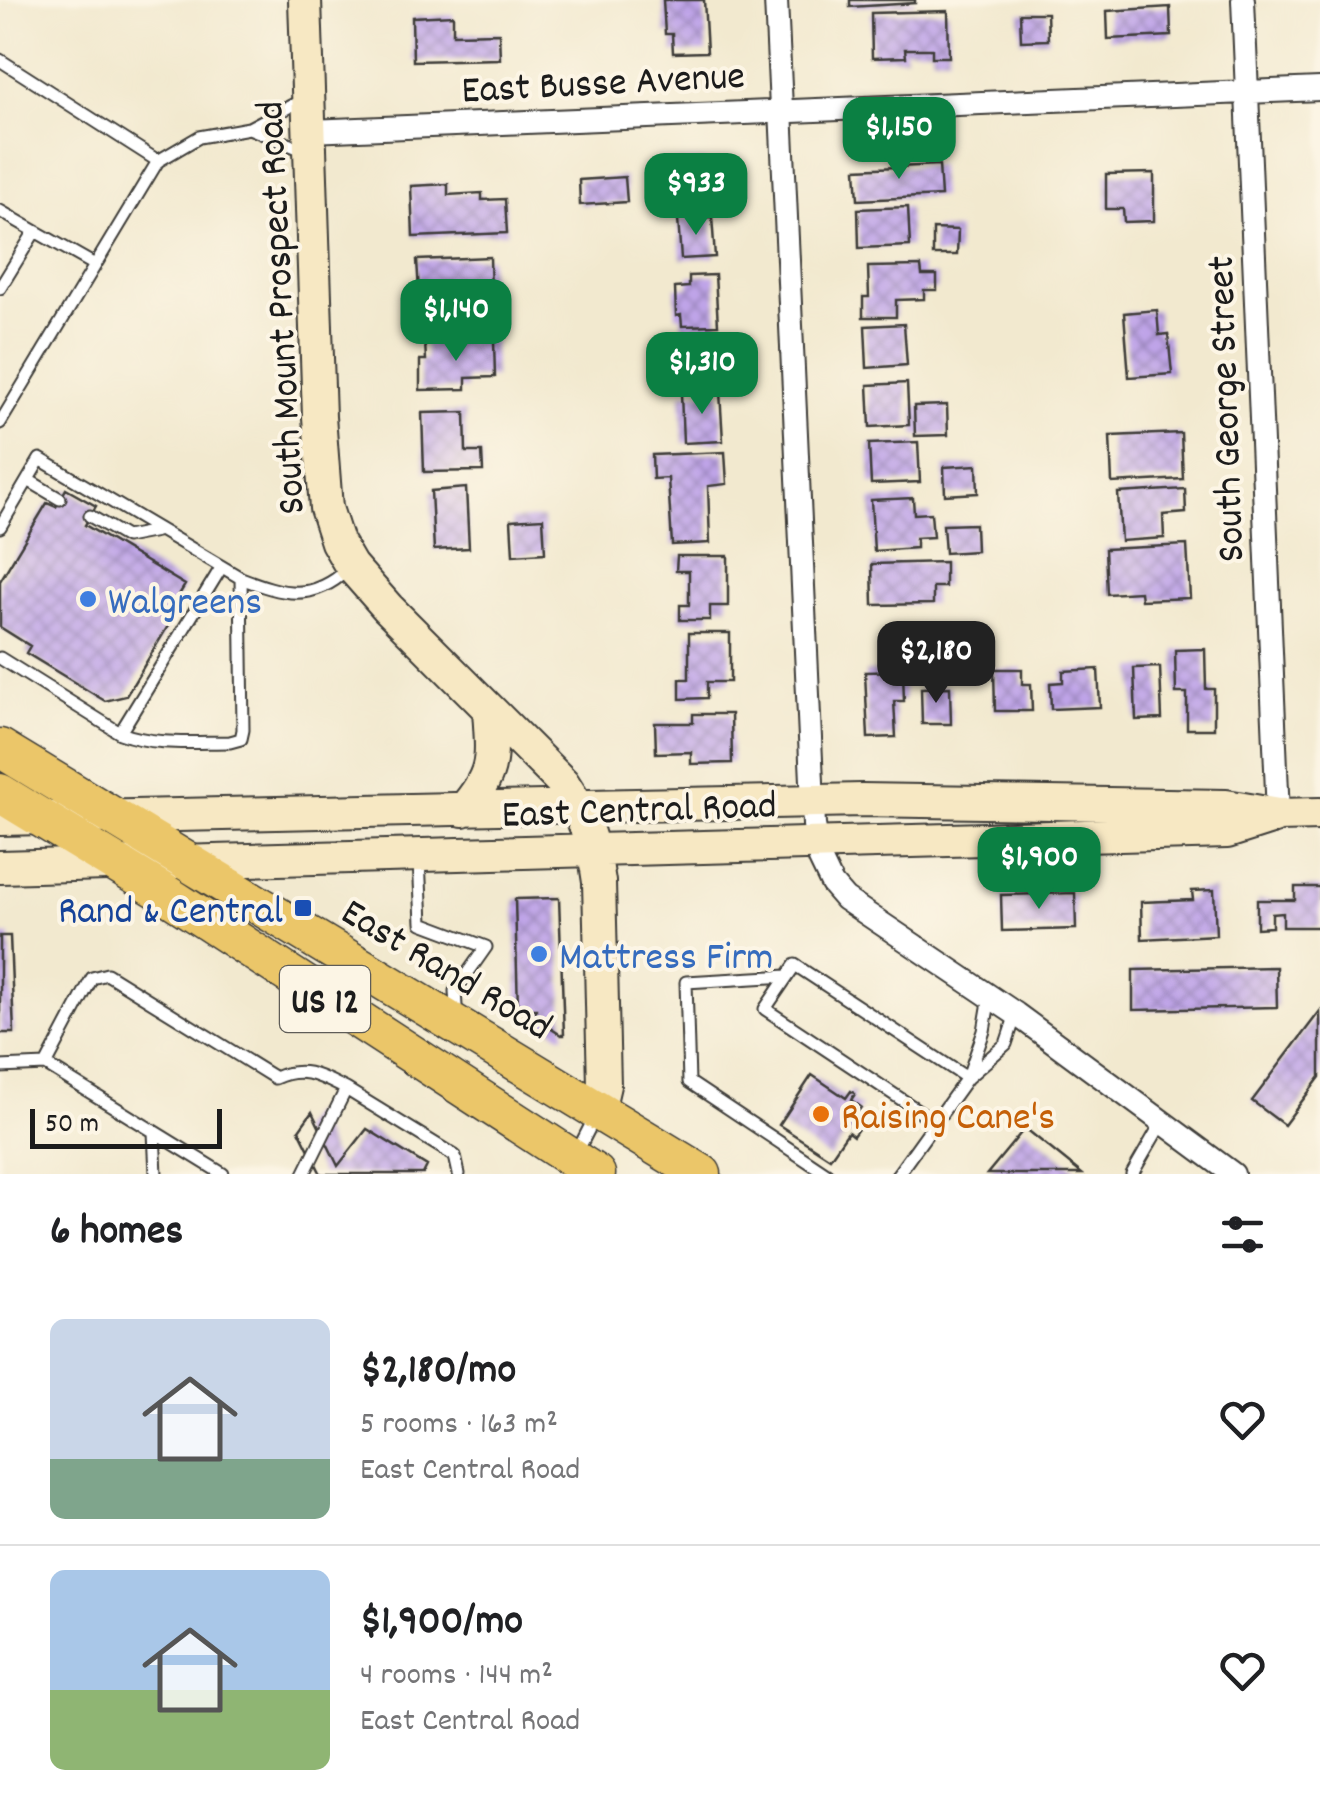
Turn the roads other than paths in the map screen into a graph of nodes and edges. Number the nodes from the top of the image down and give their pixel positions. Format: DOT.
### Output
graph roads {
  1 [pos="305,0"];
  2 [pos="776,0"];
  3 [pos="1243,0"];
  4 [pos="0,60"];
  5 [pos="1320,90"];
  6 [pos="1247,92"];
  7 [pos="308,97"];
  8 [pos="781,110"];
  9 [pos="248,128"];
  10 [pos="310,142"];
  11 [pos="158,161"];
  12 [pos="0,211"];
  13 [pos="34,231"];
  14 [pos="95,265"];
  15 [pos="0,288"];
  16 [pos="0,422"];
  17 [pos="28,480"];
  18 [pos="60,499"];
  19 [pos="90,516"];
  20 [pos="0,527"];
  21 [pos="158,531"];
  22 [pos="351,566"];
  23 [pos="221,568"];
  24 [pos="241,578"];
  25 [pos="0,658"];
  26 [pos="489,710"];
  27 [pos="120,733"];
  28 [pos="0,748"];
  29 [pos="0,793"];
  30 [pos="579,807"];
  31 [pos="463,810"];
  32 [pos="1320,814"];
  33 [pos="1278,815"];
  34 [pos="112,816"];
  35 [pos="41,818"];
  36 [pos="0,819"];
  37 [pos="814,823"];
  38 [pos="595,851"];
  39 [pos="419,855"];
  40 [pos="187,861"];
  41 [pos="116,863"];
  42 [pos="0,867"];
  43 [pos="787,976"];
  44 [pos="990,996"];
  45 [pos="456,1006"];
  46 [pos="1016,1014"];
  47 [pos="46,1065"];
  48 [pos="0,1067"];
  49 [pos="967,1078"];
  50 [pos="346,1089"];
  51 [pos="598,1111"];
  52 [pos="937,1122"];
  53 [pos="1162,1122"];
  54 [pos="154,1132"];
  55 [pos="578,1169"];
  56 [pos="156,1174"];
  57 [pos="223,1174"];
  58 [pos="304,1174"];
  59 [pos="459,1174"];
  60 [pos="702,1174"];
  61 [pos="827,1174"];
  62 [pos="898,1174"];
  63 [pos="1132,1174"];
  64 [pos="1233,1174"];
  1 -- 7 [label="main road, South Mount Prospect Road"];
  2 -- 8 [label="street"];
  3 -- 6 [label="street, South George Street"];
  4 -- 11 [label="lane"];
  5 -- 6 [label="street, East Busse Avenue"];
  6 -- 8 [label="street, East Busse Avenue"];
  6 -- 33 [label="street, South George Street"];
  7 -- 9 [label="lane"];
  7 -- 10 [label="main road, South Mount Prospect Road"];
  8 -- 10 [label="street, East Busse Avenue"];
  8 -- 37 [label="street"];
  9 -- 10 [label="lane"];
  9 -- 11 [label="lane"];
  10 -- 22 [label="main road, South Mount Prospect Road"];
  11 -- 14 [label="lane"];
  12 -- 13 [label="lane"];
  13 -- 14 [label="lane"];
  13 -- 15 [label="lane"];
  14 -- 16 [label="lane"];
  17 -- 18 [label="lane"];
  17 -- 20 [label="lane"];
  17 -- 21 [label="lane"];
  19 -- 21 [label="lane"];
  21 -- 23 [label="lane"];
  22 -- 24 [label="lane"];
  22 -- 26 [label="main road, South Mount Prospect Road"];
  23 -- 24 [label="lane"];
  23 -- 27 [label="lane"];
  24 -- 27 [label="lane"];
  25 -- 27 [label="lane"];
  26 -- 30 [label="main road, South Mount Prospect Road"];
  26 -- 31 [label="main road"];
  28 -- 34 [label="main road, US 12"];
  29 -- 35 [label="main road, US 12"];
  30 -- 31 [label="main road, East Central Road"];
  30 -- 37 [label="main road, East Central Road"];
  30 -- 38 [label="main road, South Mount Prospect Road"];
  31 -- 34 [label="main road, East Central Road"];
  32 -- 33 [label="main road, East Central Road"];
  33 -- 37 [label="main road, East Central Road"];
  34 -- 35 [label="main road, East Central Road"];
  34 -- 40 [label="main road, East Rand Road / US 12"];
  35 -- 36 [label="main road, East Central Road"];
  35 -- 41 [label="main road, US 12"];
  37 -- 38 [label="main road, East Central Road"];
  37 -- 44 [label="street"];
  38 -- 39 [label="main road, East Central Road"];
  38 -- 51 [label="main road, South Mount Prospect Road"];
  39 -- 40 [label="main road, East Central Road"];
  39 -- 45 [label="lane"];
  40 -- 41 [label="main road, East Central Road"];
  40 -- 51 [label="main road, East Rand Road / US 12"];
  41 -- 42 [label="main road, East Central Road"];
  41 -- 55 [label="main road, US 12"];
  43 -- 49 [label="lane"];
  43 -- 52 [label="lane"];
  43 -- 61 [label="lane"];
  44 -- 46 [label="street"];
  44 -- 49 [label="lane"];
  46 -- 49 [label="lane"];
  46 -- 53 [label="street"];
  47 -- 48 [label="lane"];
  47 -- 50 [label="lane"];
  47 -- 54 [label="lane"];
  49 -- 52 [label="lane"];
  50 -- 58 [label="lane"];
  50 -- 59 [label="lane"];
  51 -- 55 [label="lane"];
  51 -- 60 [label="main road, East Rand Road / US 12"];
  52 -- 62 [label="lane"];
  53 -- 63 [label="lane"];
  53 -- 64 [label="street"];
  54 -- 56 [label="lane"];
  54 -- 57 [label="lane"];
}
